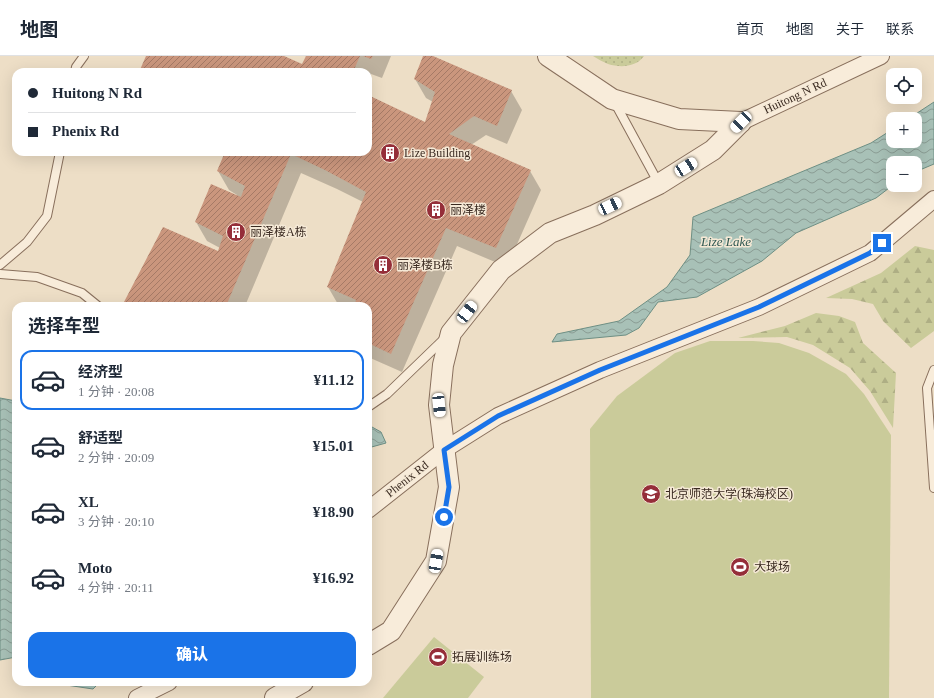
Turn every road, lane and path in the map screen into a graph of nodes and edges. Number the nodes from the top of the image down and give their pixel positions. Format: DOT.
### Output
graph roads {
  1 [pos="84,56"];
  2 [pos="548,56"];
  3 [pos="881,56"];
  4 [pos="76,68"];
  5 [pos="612,99"];
  6 [pos="741,122"];
  7 [pos="59,156"];
  8 [pos="659,184"];
  9 [pos="934,199"];
  10 [pos="0,265"];
  11 [pos="0,274"];
  12 [pos="93,302"];
  13 [pos="451,333"];
  14 [pos="934,370"];
  15 [pos="372,404"];
  16 [pos="444,450"];
  17 [pos="934,488"];
  18 [pos="372,507"];
  19 [pos="372,643"];
  20 [pos="161,686"];
  21 [pos="296,686"];
  22 [pos="137,698"];
  23 [pos="275,698"];
  1 -- 4 [label="lane"];
  2 -- 5 [label="street"];
  3 -- 6 [label="street, Huitong N Rd"];
  5 -- 6 [label="street"];
  5 -- 8 [label="lane"];
  6 -- 8 [label="street, Huitong N Rd"];
  7 -- 10 [label="lane"];
  8 -- 13 [label="street, Huitong N Rd"];
  9 -- 16 [label="street, Phenix Rd"];
  11 -- 12 [label="lane"];
  13 -- 15 [label="lane"];
  13 -- 16 [label="street, Huitong N Rd"];
  14 -- 17 [label="lane"];
  16 -- 18 [label="street, Phenix Rd"];
  16 -- 19 [label="street, Huitong N Rd"];
  20 -- 22 [label="street"];
  21 -- 23 [label="street"];
}
